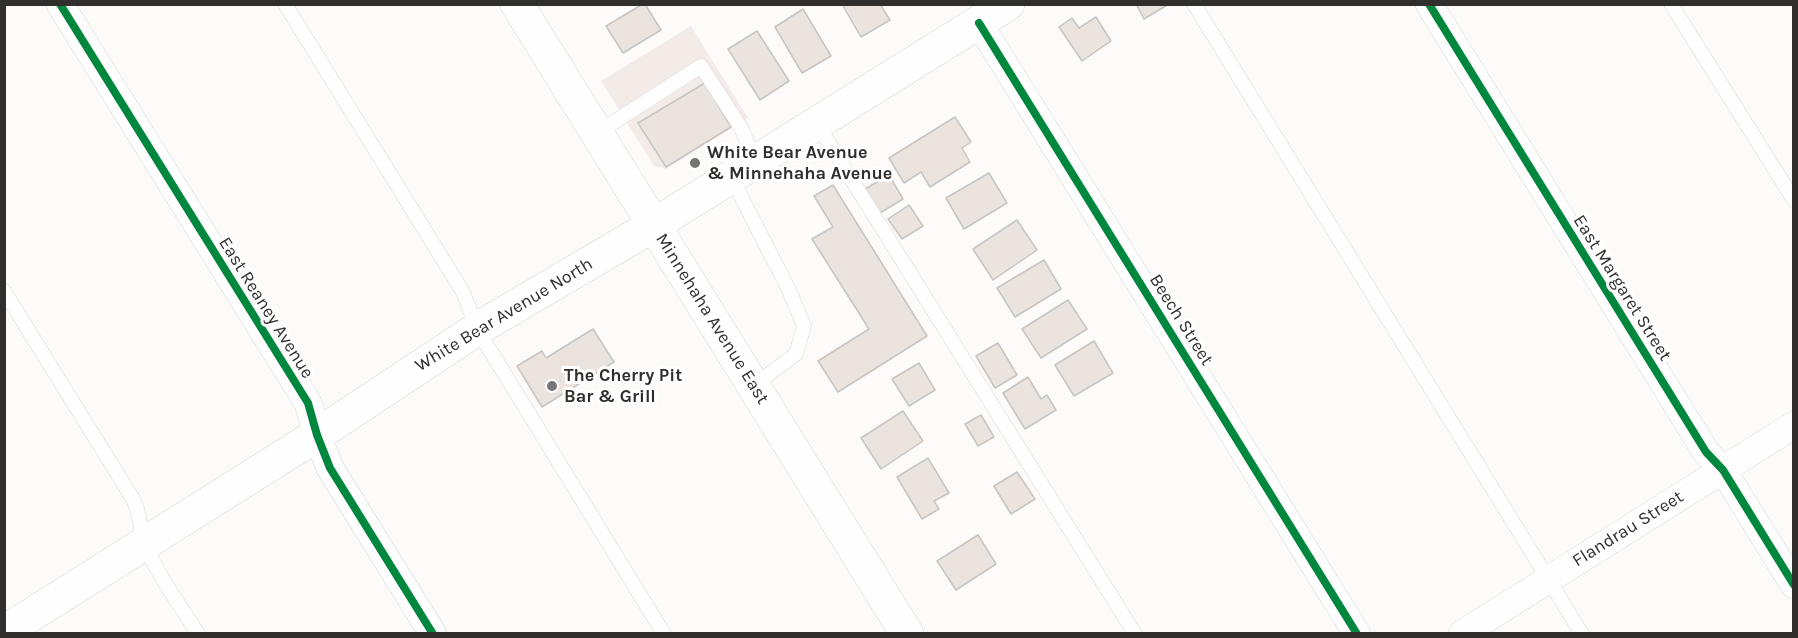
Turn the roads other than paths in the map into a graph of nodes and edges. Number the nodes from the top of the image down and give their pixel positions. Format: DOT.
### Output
graph roads {
  1 [pos="60,4"];
  2 [pos="285,4"];
  3 [pos="517,4"];
  4 [pos="1008,4"];
  5 [pos="1194,4"];
  6 [pos="1429,4"];
  7 [pos="1671,4"];
  8 [pos="980,23"];
  9 [pos="817,124"];
  10 [pos="597,133"];
  11 [pos="744,170"];
  12 [pos="1794,200"];
  13 [pos="654,225"];
  14 [pos="4,291"];
  15 [pos="477,329"];
  16 [pos="753,386"];
  17 [pos="1794,425"];
  18 [pos="317,435"];
  19 [pos="1723,470"];
  20 [pos="145,544"];
  21 [pos="1548,580"];
  22 [pos="1794,585"];
  23 [pos="4,632"];
  24 [pos="198,633"];
  25 [pos="433,633"];
  26 [pos="664,633"];
  27 [pos="906,633"];
  28 [pos="1135,633"];
  29 [pos="1356,633"];
  30 [pos="1462,633"];
  31 [pos="1582,633"];
  1 -- 18 [label="street, East Reaney Avenue"];
  2 -- 15 [label="lane"];
  3 -- 10 [label="main road, Minnehaha Avenue East"];
  4 -- 8 [label="main road, White Bear Avenue North"];
  5 -- 21 [label="lane"];
  6 -- 19 [label="street, East Margaret Street"];
  7 -- 12 [label="lane"];
  8 -- 9 [label="main road, White Bear Avenue North"];
  8 -- 29 [label="street, Beech Street"];
  9 -- 11 [label="main road, White Bear Avenue North"];
  9 -- 28 [label="lane"];
  10 -- 11 [label="lane"];
  10 -- 13 [label="main road, Minnehaha Avenue East"];
  11 -- 13 [label="main road, White Bear Avenue North"];
  11 -- 16 [label="lane"];
  13 -- 15 [label="main road, White Bear Avenue North"];
  13 -- 16 [label="main road, Minnehaha Avenue East"];
  14 -- 20 [label="lane"];
  15 -- 18 [label="main road, White Bear Avenue North"];
  15 -- 26 [label="lane"];
  16 -- 27 [label="main road, Minnehaha Avenue East"];
  17 -- 19 [label="street, Flandrau Street"];
  18 -- 20 [label="main road, White Bear Avenue North"];
  18 -- 25 [label="street, East Reaney Avenue"];
  19 -- 21 [label="street, Flandrau Street"];
  19 -- 22 [label="street, East Margaret Street"];
  20 -- 23 [label="main road, White Bear Avenue North"];
  20 -- 24 [label="lane"];
  21 -- 30 [label="street, Flandrau Street"];
  21 -- 31 [label="lane"];
}
